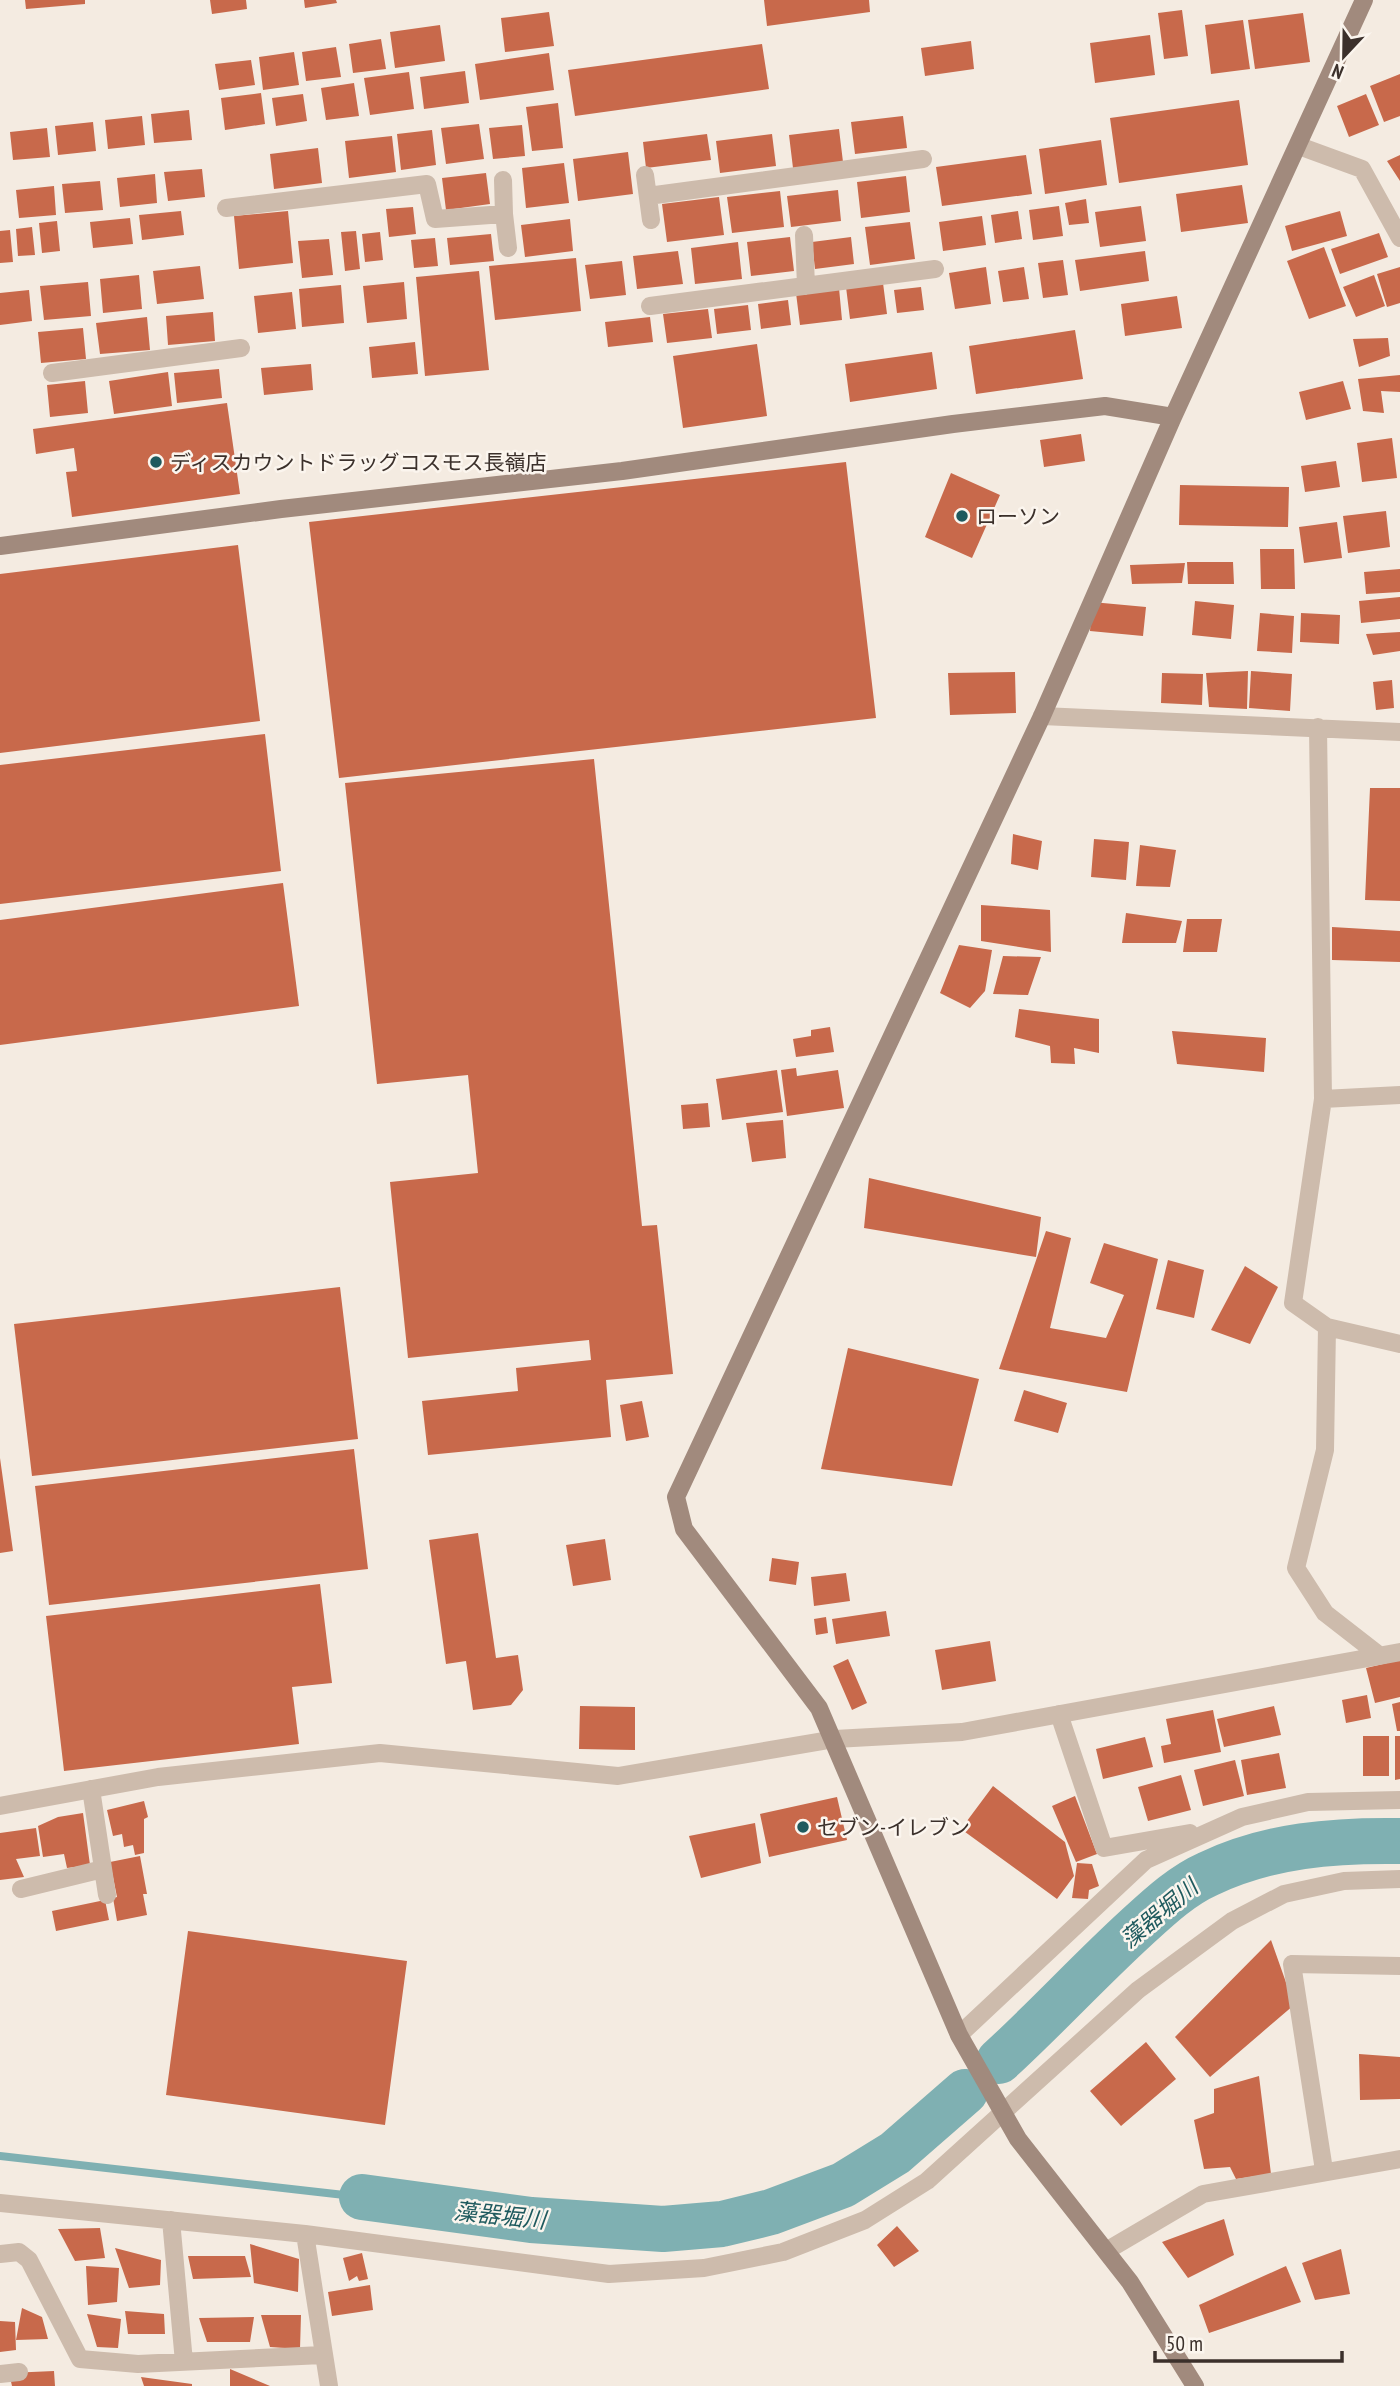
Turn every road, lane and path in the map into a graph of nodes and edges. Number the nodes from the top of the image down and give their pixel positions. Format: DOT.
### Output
graph roads {
  1 [pos="1364,0"];
  2 [pos="1298,146"];
  3 [pos="923,159"];
  4 [pos="645,174"];
  5 [pos="503,180"];
  6 [pos="648,196"];
  7 [pos="226,208"];
  8 [pos="504,214"];
  9 [pos="651,220"];
  10 [pos="804,235"];
  11 [pos="1400,238"];
  12 [pos="508,248"];
  13 [pos="935,269"];
  14 [pos="806,286"];
  15 [pos="650,306"];
  16 [pos="241,348"];
  17 [pos="52,373"];
  18 [pos="1173,417"];
  19 [pos="0,546"];
  20 [pos="1042,716"];
  21 [pos="1318,726"];
  22 [pos="1400,733"];
  23 [pos="1400,1095"];
  24 [pos="1323,1099"];
  25 [pos="1327,1327"];
  26 [pos="1400,1344"];
  27 [pos="1400,1653"];
  28 [pos="1379,1655"];
  29 [pos="1059,1714"];
  30 [pos="835,1740"];
  31 [pos="91,1789"];
  32 [pos="1400,1800"];
  33 [pos="0,1806"];
  34 [pos="1218,1828"];
  35 [pos="103,1869"];
  36 [pos="1400,1879"];
  37 [pos="21,1889"];
  38 [pos="107,1895"];
  39 [pos="1400,1966"];
  40 [pos="959,2035"];
  41 [pos="1003,2115"];
  42 [pos="1400,2159"];
  43 [pos="1324,2170"];
  44 [pos="0,2203"];
  45 [pos="171,2220"];
  46 [pos="305,2234"];
  47 [pos="1106,2251"];
  48 [pos="0,2254"];
  49 [pos="322,2355"];
  50 [pos="184,2362"];
  51 [pos="19,2372"];
  52 [pos="0,2374"];
  53 [pos="329,2386"];
  54 [pos="1195,2386"];
  1 -- 2 [label="street"];
  2 -- 11 [label="street"];
  2 -- 18 [label="street"];
  3 -- 6 [label="street"];
  4 -- 6 [label="street"];
  5 -- 8 [label="street"];
  6 -- 9 [label="street"];
  7 -- 8 [label="street"];
  8 -- 12 [label="street"];
  10 -- 14 [label="street"];
  13 -- 14 [label="street"];
  14 -- 15 [label="street"];
  16 -- 17 [label="street"];
  18 -- 19 [label="street"];
  18 -- 20 [label="street"];
  20 -- 21 [label="street"];
  20 -- 30 [label="street"];
  21 -- 22 [label="street"];
  21 -- 24 [label="street"];
  23 -- 24 [label="street"];
  24 -- 25 [label="street"];
  25 -- 26 [label="street"];
  25 -- 28 [label="street"];
  27 -- 28 [label="street"];
  28 -- 29 [label="street"];
  29 -- 30 [label="street"];
  29 -- 34 [label="street"];
  30 -- 31 [label="street"];
  30 -- 40 [label="street"];
  31 -- 33 [label="street"];
  31 -- 35 [label="street"];
  32 -- 34 [label="street"];
  34 -- 40 [label="street"];
  35 -- 37 [label="street"];
  35 -- 38 [label="street"];
  36 -- 41 [label="street"];
  39 -- 43 [label="street"];
  40 -- 41 [label="street"];
  41 -- 46 [label="street"];
  41 -- 47 [label="street"];
  42 -- 43 [label="street"];
  43 -- 47 [label="street"];
  44 -- 45 [label="street"];
  45 -- 46 [label="street"];
  45 -- 50 [label="street"];
  46 -- 49 [label="street"];
  47 -- 54 [label="street"];
  48 -- 50 [label="street"];
  49 -- 50 [label="street"];
  49 -- 53 [label="street"];
  51 -- 52 [label="street"];
}
